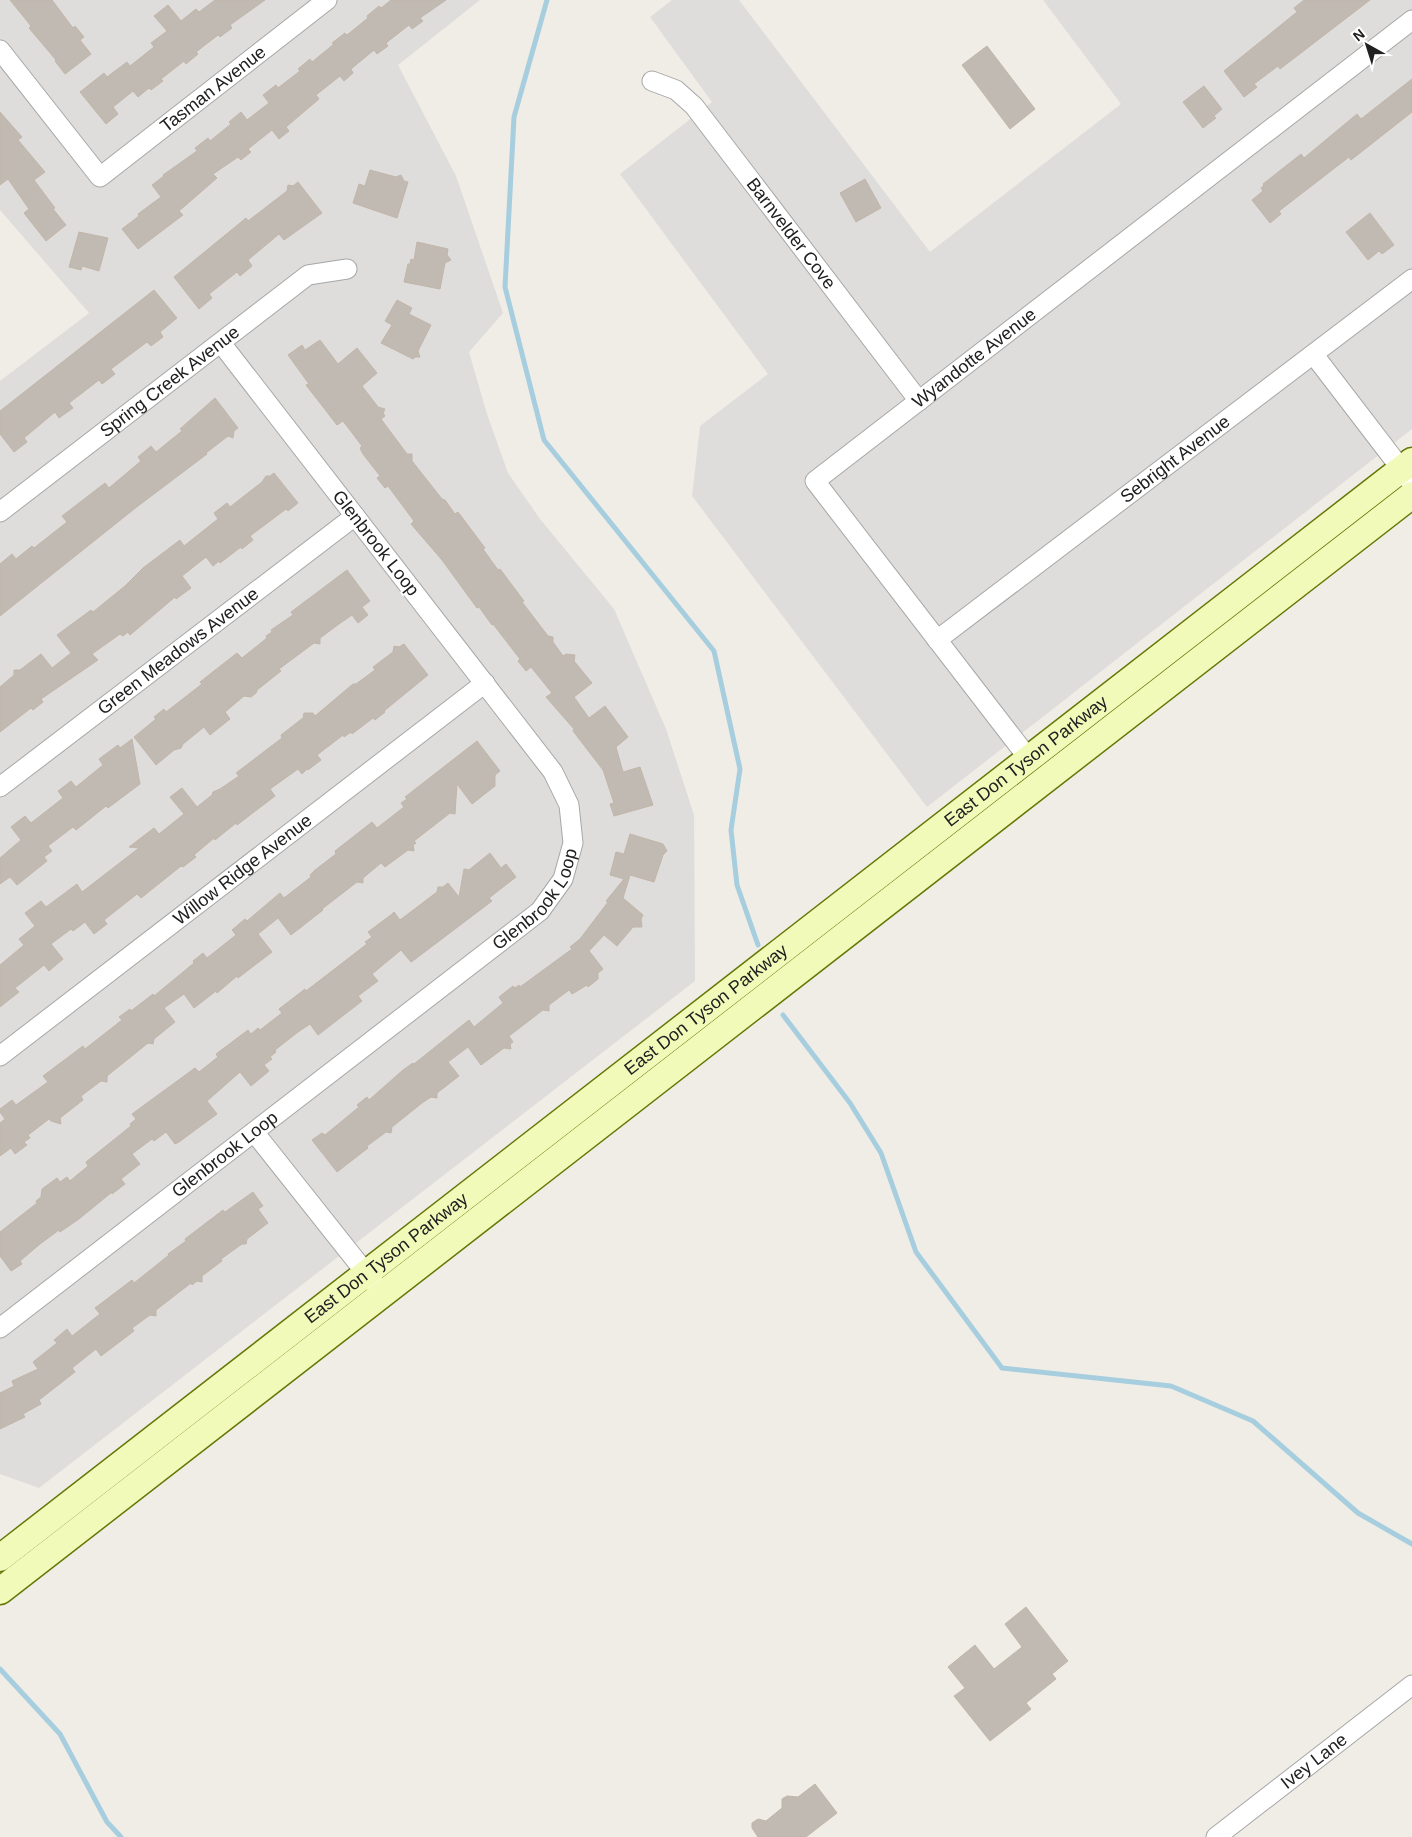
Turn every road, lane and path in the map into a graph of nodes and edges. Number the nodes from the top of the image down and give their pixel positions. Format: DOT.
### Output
graph roads {
  1 [pos="327,0"];
  2 [pos="1412,20"];
  3 [pos="0,50"];
  4 [pos="652,81"];
  5 [pos="347,269"];
  6 [pos="1412,280"];
  7 [pos="220,342"];
  8 [pos="1314,355"];
  9 [pos="919,401"];
  10 [pos="1409,471"];
  11 [pos="1412,495"];
  12 [pos="0,512"];
  13 [pos="355,516"];
  14 [pos="937,640"];
  15 [pos="485,684"];
  16 [pos="1029,759"];
  17 [pos="0,787"];
  18 [pos="0,1056"];
  19 [pos="254,1132"];
  20 [pos="366,1274"];
  21 [pos="383,1295"];
  22 [pos="0,1328"];
  23 [pos="0,1558"];
  24 [pos="0,1591"];
  25 [pos="1412,1685"];
  26 [pos="1216,1837"];
  1 -- 3 [label="street, Tasman Avenue"];
  2 -- 9 [label="street, Wyandotte Avenue"];
  4 -- 9 [label="street, Barnvelder Cove"];
  5 -- 7 [label="street, Spring Creek Avenue"];
  6 -- 8 [label="street, Sebright Avenue"];
  7 -- 12 [label="street, Spring Creek Avenue"];
  7 -- 13 [label="street, Glenbrook Loop"];
  8 -- 10 [label="street"];
  8 -- 14 [label="street, Sebright Avenue"];
  9 -- 14 [label="street, Wyandotte Avenue"];
  10 -- 16 [label="main road, East Don Tyson Parkway"];
  11 -- 21 [label="main road, East Don Tyson Parkway"];
  13 -- 15 [label="street, Glenbrook Loop"];
  13 -- 17 [label="street, Green Meadows Avenue"];
  14 -- 16 [label="street, Wyandotte Avenue"];
  15 -- 18 [label="street, Willow Ridge Avenue"];
  15 -- 19 [label="street, Glenbrook Loop"];
  16 -- 20 [label="main road, East Don Tyson Parkway"];
  19 -- 20 [label="street"];
  19 -- 22 [label="street, Glenbrook Loop"];
  20 -- 21 [label="street"];
  20 -- 23 [label="main road, East Don Tyson Parkway"];
  21 -- 24 [label="main road, East Don Tyson Parkway"];
  25 -- 26 [label="street, Ivey Lane"];
}
